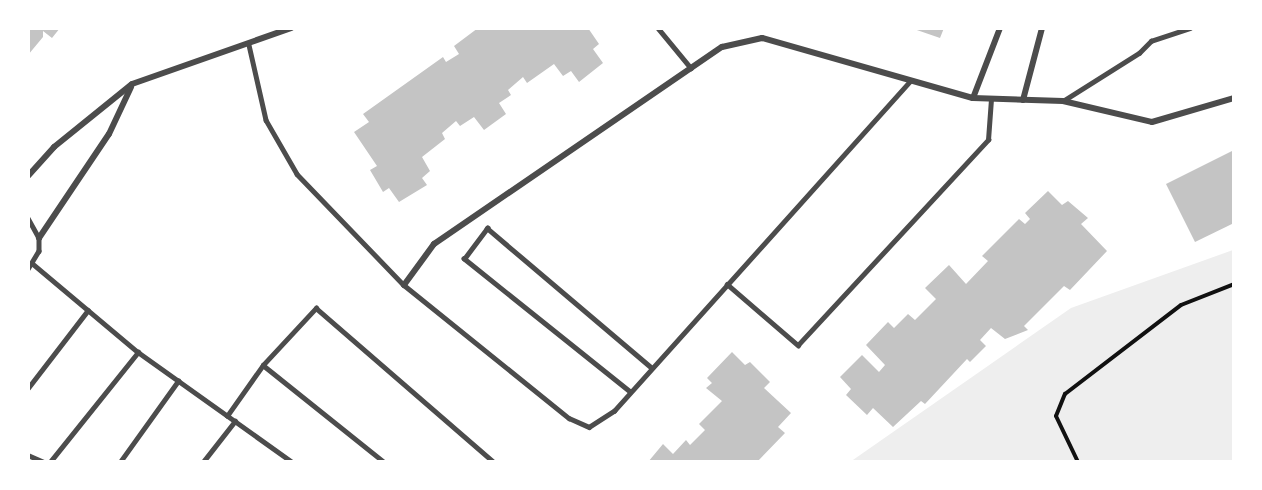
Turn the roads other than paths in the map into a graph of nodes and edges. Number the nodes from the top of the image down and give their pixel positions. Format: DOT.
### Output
graph roads {
  1 [pos="291,28"];
  2 [pos="658,28"];
  3 [pos="1000,28"];
  4 [pos="1042,28"];
  5 [pos="1190,28"];
  6 [pos="1180,30"];
  7 [pos="249,45"];
  8 [pos="691,68"];
  9 [pos="909,81"];
  10 [pos="132,84"];
  11 [pos="973,98"];
  12 [pos="1233,98"];
  13 [pos="991,99"];
  14 [pos="1023,99"];
  15 [pos="1063,100"];
  16 [pos="28,176"];
  17 [pos="28,218"];
  18 [pos="39,238"];
  19 [pos="33,264"];
  20 [pos="28,269"];
  21 [pos="727,284"];
  22 [pos="404,285"];
  23 [pos="88,310"];
  24 [pos="138,352"];
  25 [pos="263,365"];
  26 [pos="652,368"];
  27 [pos="178,381"];
  28 [pos="28,388"];
  29 [pos="630,392"];
  30 [pos="227,416"];
  31 [pos="235,421"];
  32 [pos="31,458"];
  33 [pos="290,461"];
  34 [pos="44,462"];
  35 [pos="50,462"];
  36 [pos="120,462"];
  37 [pos="203,462"];
  38 [pos="384,462"];
  39 [pos="494,462"];
  1 -- 7 [label="street"];
  2 -- 8 [label="lane"];
  3 -- 11 [label="street"];
  4 -- 14 [label="street"];
  5 -- 6 [label="lane"];
  6 -- 15 [label="lane"];
  7 -- 10 [label="street"];
  7 -- 22 [label="lane"];
  8 -- 9 [label="street"];
  8 -- 22 [label="street"];
  9 -- 11 [label="street"];
  9 -- 21 [label="lane"];
  10 -- 16 [label="street"];
  10 -- 18 [label="street"];
  11 -- 13 [label="street"];
  12 -- 15 [label="street"];
  13 -- 14 [label="street"];
  13 -- 21 [label="lane"];
  14 -- 15 [label="street"];
  17 -- 18 [label="lane"];
  18 -- 19 [label="lane"];
  19 -- 20 [label="lane"];
  19 -- 23 [label="lane"];
  21 -- 26 [label="lane"];
  22 -- 29 [label="lane"];
  23 -- 24 [label="lane"];
  23 -- 28 [label="lane"];
  24 -- 27 [label="lane"];
  24 -- 35 [label="lane"];
  25 -- 30 [label="lane"];
  25 -- 38 [label="lane"];
  25 -- 39 [label="lane"];
  26 -- 29 [label="lane"];
  26 -- 29 [label="lane"];
  27 -- 30 [label="lane"];
  27 -- 36 [label="lane"];
  30 -- 31 [label="lane"];
  31 -- 33 [label="lane"];
  31 -- 37 [label="lane"];
  32 -- 34 [label="lane"];
}
